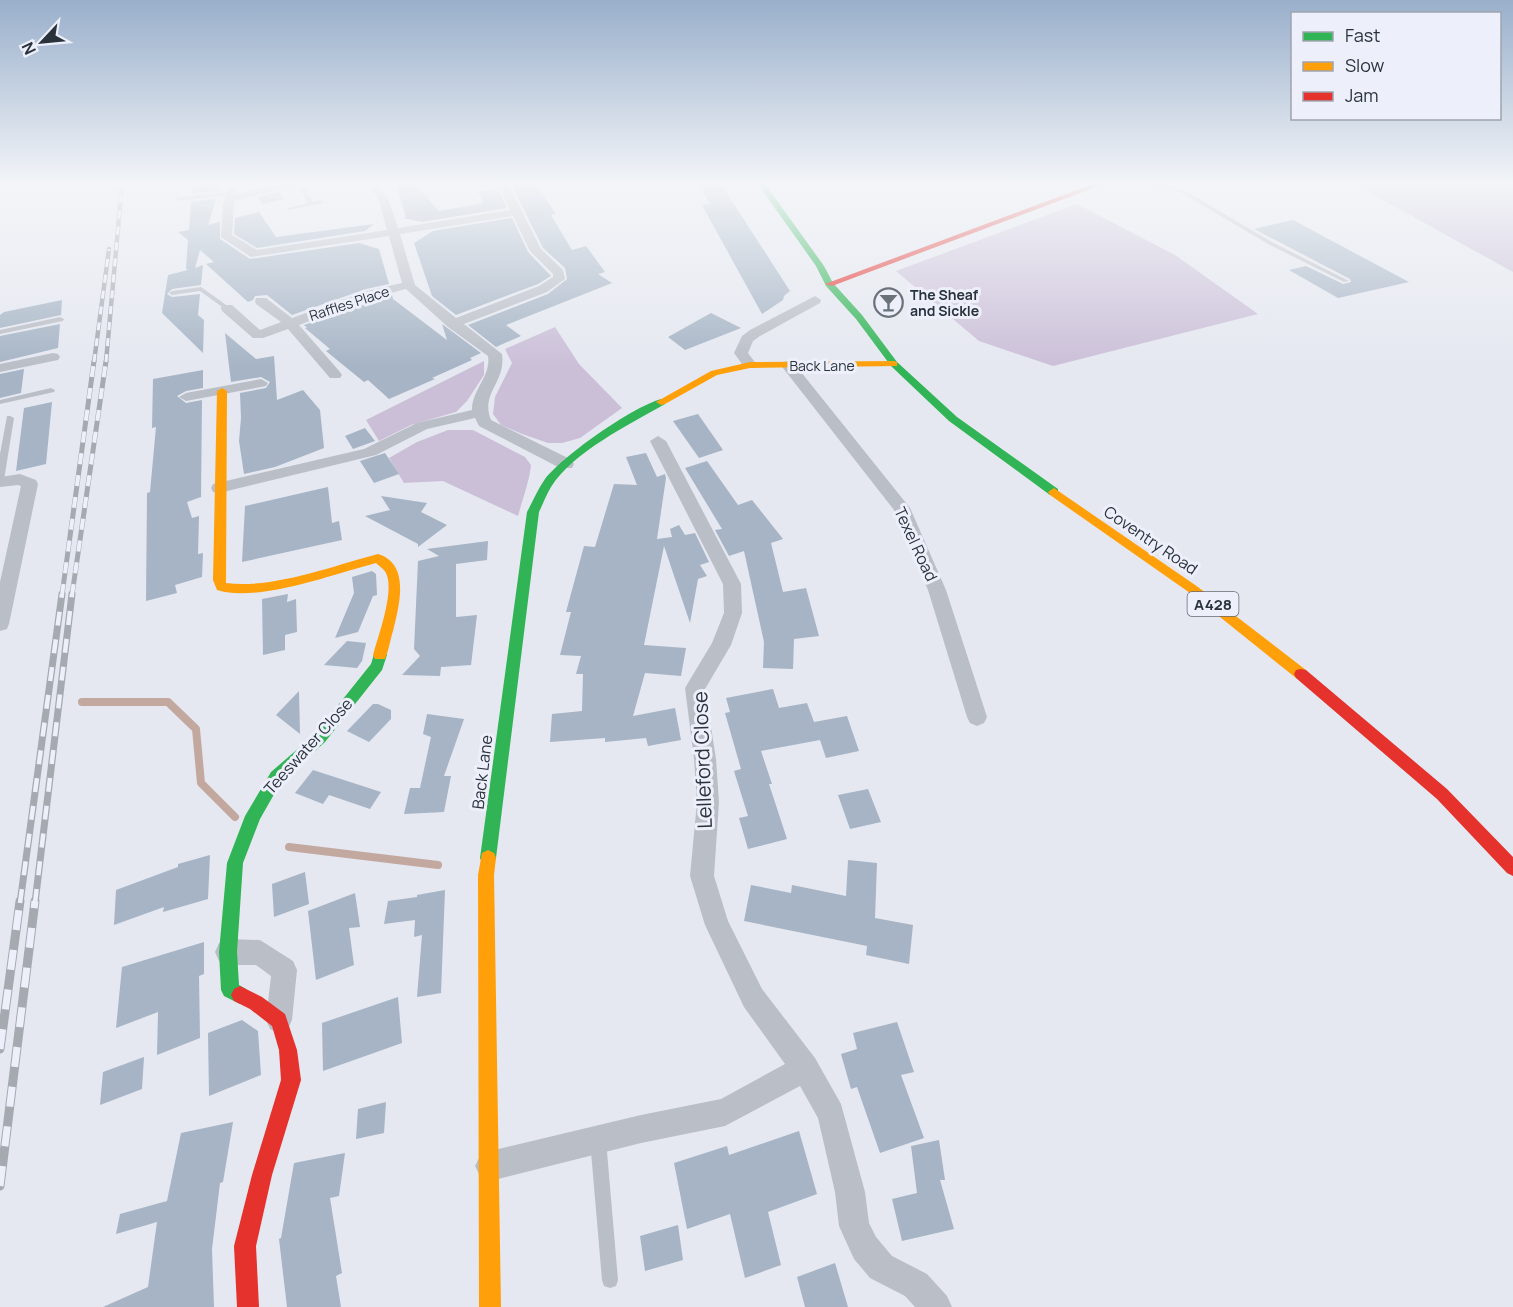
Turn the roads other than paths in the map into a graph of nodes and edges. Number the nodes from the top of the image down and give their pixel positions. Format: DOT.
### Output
graph roads {
  1 [pos="240,245"];
  2 [pos="317,245"];
  3 [pos="396,245"];
  4 [pos="532,245"];
  5 [pos="805,245"];
  6 [pos="935,245"];
  7 [pos="1274,245"];
  8 [pos="1346,280"];
  9 [pos="829,284"];
  10 [pos="409,285"];
  11 [pos="172,293"];
  12 [pos="814,300"];
  13 [pos="261,301"];
  14 [pos="227,308"];
  15 [pos="60,319"];
  16 [pos="290,323"];
  17 [pos="453,324"];
  18 [pos="0,332"];
  19 [pos="53,357"];
  20 [pos="894,364"];
  21 [pos="750,365"];
  22 [pos="788,365"];
  23 [pos="0,368"];
  24 [pos="335,375"];
  25 [pos="261,383"];
  26 [pos="51,390"];
  27 [pos="222,391"];
  28 [pos="186,397"];
  29 [pos="12,399"];
  30 [pos="0,402"];
  31 [pos="478,413"];
  32 [pos="4,438"];
  33 [pos="658,441"];
  34 [pos="566,464"];
  35 [pos="0,481"];
  36 [pos="219,488"];
  37 [pos="4,583"];
  38 [pos="0,624"];
  39 [pos="977,717"];
  40 [pos="1513,868"];
  41 [pos="228,952"];
  42 [pos="279,1020"];
  43 [pos="805,1068"];
  44 [pos="598,1140"];
  45 [pos="490,1166"];
  46 [pos="610,1280"];
  47 [pos="248,1307"];
  48 [pos="490,1307"];
  49 [pos="936,1307"];
  1 -- 2 [label="street"];
  3 -- 10 [label="street"];
  4 -- 17 [label="street"];
  5 -- 9 [label="street, A428"];
  6 -- 9 [label="street"];
  7 -- 8 [label="lane"];
  9 -- 20 [label="street, Coventry Road / A428"];
  10 -- 16 [label="street, Raffles Place"];
  10 -- 17 [label="street"];
  11 -- 14 [label="lane"];
  12 -- 21 [label="street"];
  13 -- 16 [label="street, Raffles Place"];
  14 -- 16 [label="street"];
  15 -- 18 [label="lane"];
  16 -- 24 [label="street, Raffles Place"];
  17 -- 31 [label="street"];
  19 -- 23 [label="street"];
  20 -- 22 [label="street, Back Lane"];
  20 -- 40 [label="street, Coventry Road / A428"];
  21 -- 22 [label="street, Back Lane"];
  21 -- 34 [label="street, Back Lane"];
  22 -- 39 [label="street, Texel Road"];
  25 -- 27 [label="street"];
  26 -- 29 [label="lane"];
  27 -- 28 [label="street"];
  27 -- 36 [label="street, Teeswater Close"];
  29 -- 30 [label="lane"];
  29 -- 32 [label="lane"];
  31 -- 34 [label="street"];
  31 -- 36 [label="street"];
  32 -- 35 [label="lane"];
  33 -- 43 [label="street, Lelleford Close"];
  34 -- 45 [label="street, Back Lane"];
  35 -- 37 [label="street"];
  36 -- 41 [label="street, Teeswater Close"];
  37 -- 38 [label="street"];
  41 -- 42 [label="street"];
  41 -- 42 [label="street"];
  42 -- 47 [label="street"];
  43 -- 44 [label="street"];
  43 -- 49 [label="street, Lelleford Close"];
  44 -- 45 [label="street"];
  44 -- 46 [label="lane"];
  45 -- 48 [label="street, Back Lane"];
}
